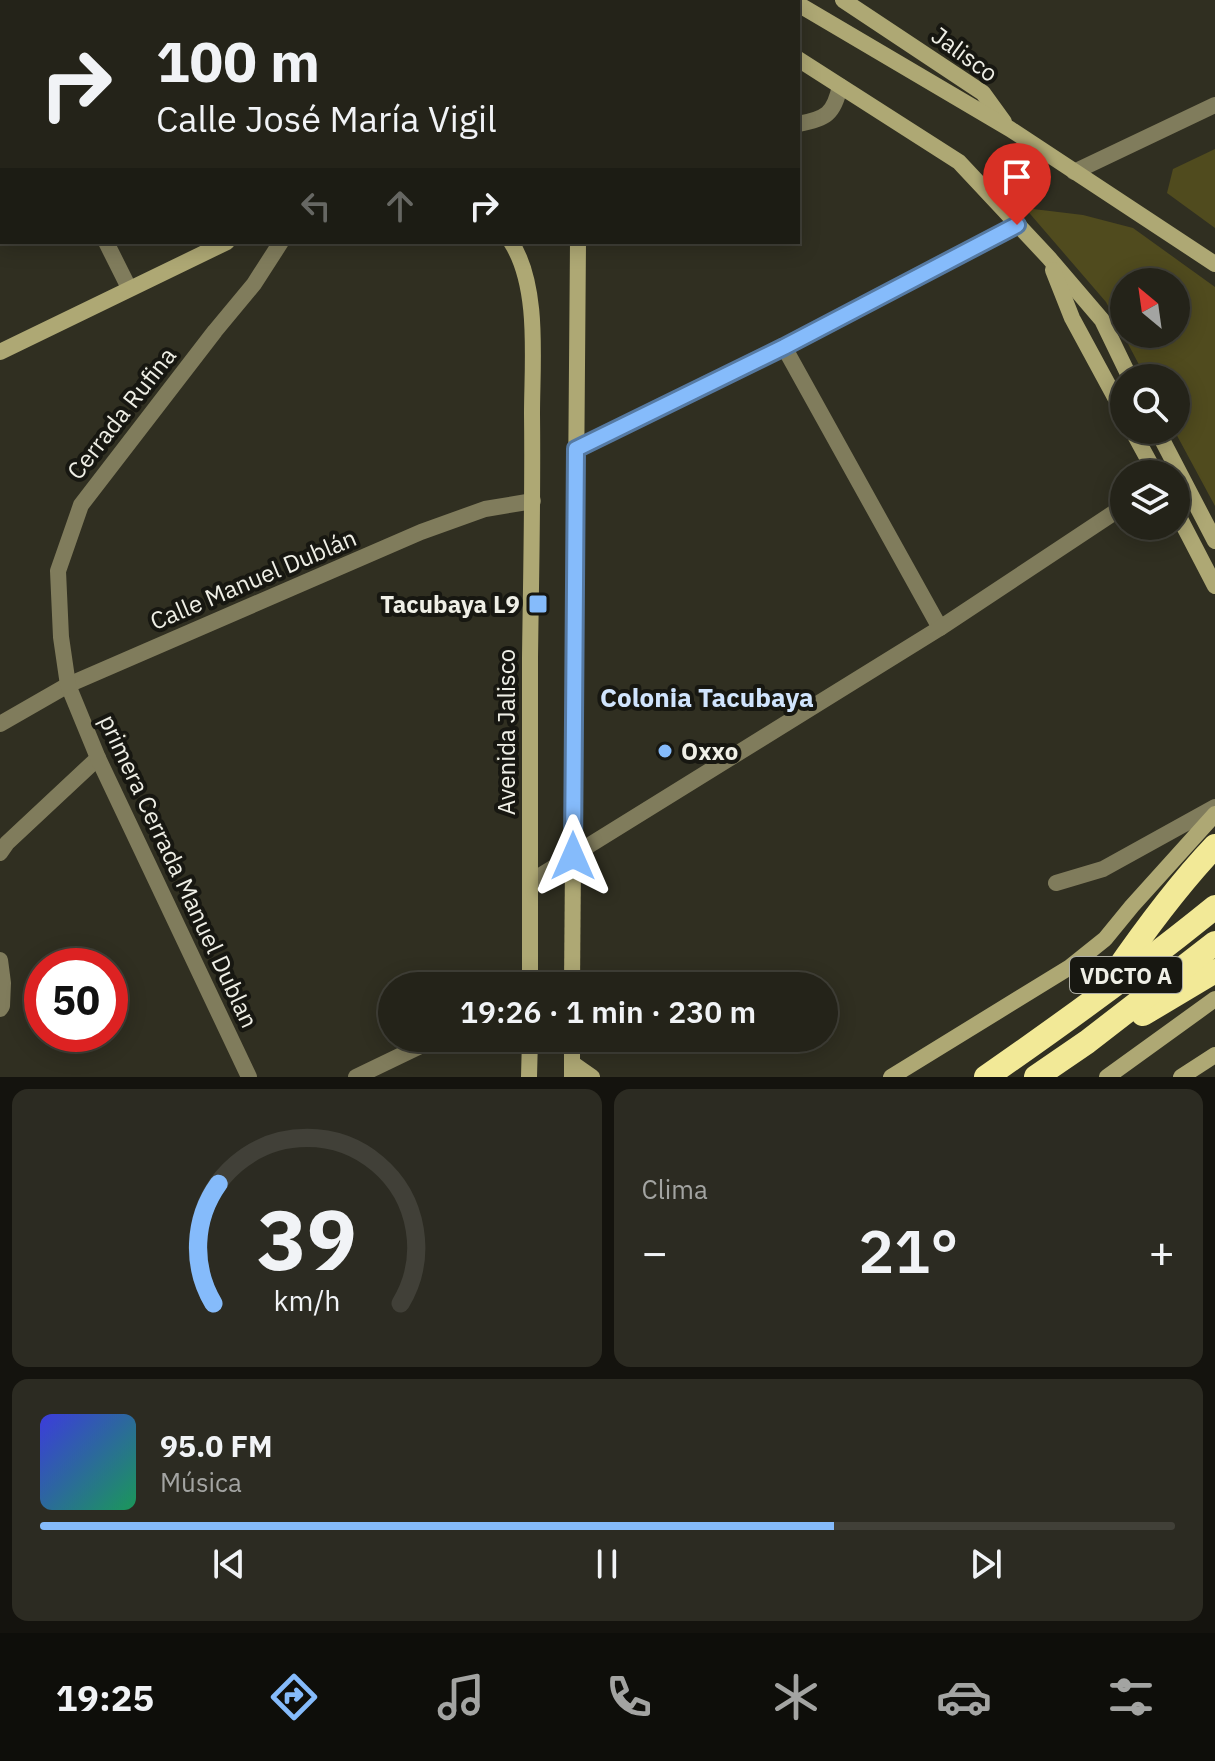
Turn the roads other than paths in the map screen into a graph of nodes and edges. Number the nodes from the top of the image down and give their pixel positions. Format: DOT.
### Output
graph roads {
  1 [pos="843,0"];
  2 [pos="800,5"];
  3 [pos="800,60"];
  4 [pos="840,86"];
  5 [pos="1215,105"];
  6 [pos="800,124"];
  7 [pos="1010,129"];
  8 [pos="1074,172"];
  9 [pos="1017,225"];
  10 [pos="107,244"];
  11 [pos="223,244"];
  12 [pos="280,244"];
  13 [pos="512,244"];
  14 [pos="578,244"];
  15 [pos="1049,258"];
  16 [pos="1215,264"];
  17 [pos="129,288"];
  18 [pos="784,347"];
  19 [pos="0,352"];
  20 [pos="1123,364"];
  21 [pos="1110,388"];
  22 [pos="1164,444"];
  23 [pos="576,449"];
  24 [pos="533,501"];
  25 [pos="1110,515"];
  26 [pos="1190,538"];
  27 [pos="1215,541"];
  28 [pos="1215,586"];
  29 [pos="940,628"];
  30 [pos="68,685"];
  31 [pos="0,724"];
  32 [pos="98,758"];
  33 [pos="1215,807"];
  34 [pos="1215,814"];
  35 [pos="1215,846"];
  36 [pos="0,853"];
  37 [pos="573,856"];
  38 [pos="530,882"];
  39 [pos="1056,883"];
  40 [pos="1215,907"];
  41 [pos="1215,943"];
  42 [pos="0,960"];
  43 [pos="1215,971"];
  44 [pos="530,972"];
  45 [pos="572,972"];
  46 [pos="1101,993"];
  47 [pos="1215,999"];
  48 [pos="0,1009"];
  49 [pos="1087,1042"];
  50 [pos="408,1052"];
  51 [pos="530,1052"];
  52 [pos="1215,1055"];
  53 [pos="572,1070"];
  54 [pos="1044,1071"];
  55 [pos="249,1077"];
  56 [pos="356,1077"];
  57 [pos="529,1077"];
  58 [pos="592,1077"];
  59 [pos="891,1077"];
  60 [pos="986,1077"];
  61 [pos="1107,1077"];
  62 [pos="1181,1077"];
  1 -- 7 [label="main road, Jalisco"];
  2 -- 7 [label="main road"];
  3 -- 4 [label="main road"];
  4 -- 6 [label="street"];
  4 -- 9 [label="main road"];
  5 -- 8 [label="street"];
  7 -- 8 [label="main road"];
  8 -- 16 [label="main road"];
  9 -- 15 [label="main road"];
  9 -- 18 [label="street"];
  10 -- 17 [label="street"];
  11 -- 17 [label="main road"];
  12 -- 30 [label="street, Cerrada Rufina"];
  13 -- 24 [label="main road, Avenida Jalisco"];
  14 -- 23 [label="main road"];
  15 -- 20 [label="main road"];
  15 -- 21 [label="main road"];
  17 -- 19 [label="main road"];
  18 -- 23 [label="street"];
  18 -- 29 [label="street"];
  22 -- 27 [label="main road"];
  23 -- 37 [label="main road"];
  24 -- 30 [label="street, Calle Manuel Dublán"];
  24 -- 38 [label="main road, Avenida Jalisco"];
  25 -- 29 [label="street"];
  26 -- 28 [label="main road"];
  29 -- 37 [label="street"];
  30 -- 31 [label="street, Calle Manuel Dublán"];
  30 -- 32 [label="street, primera Cerrada Manuel Dublan"];
  32 -- 36 [label="street"];
  32 -- 55 [label="street, primera Cerrada Manuel Dublan"];
  33 -- 39 [label="street"];
  34 -- 59 [label="main road"];
  35 -- 46 [label="highway"];
  37 -- 38 [label="street"];
  37 -- 45 [label="main road"];
  38 -- 44 [label="main road, Avenida Jalisco"];
  40 -- 46 [label="highway, VDCTO A"];
  41 -- 49 [label="highway, VDCTO A"];
  42 -- 48 [label="street"];
  43 -- 49 [label="highway"];
  46 -- 60 [label="highway, VDCTO A"];
  47 -- 61 [label="main road"];
  49 -- 54 [label="highway, VDCTO A"];
  50 -- 56 [label="street"];
  51 -- 57 [label="main road"];
  52 -- 62 [label="main road"];
  53 -- 58 [label="main road"];
}
